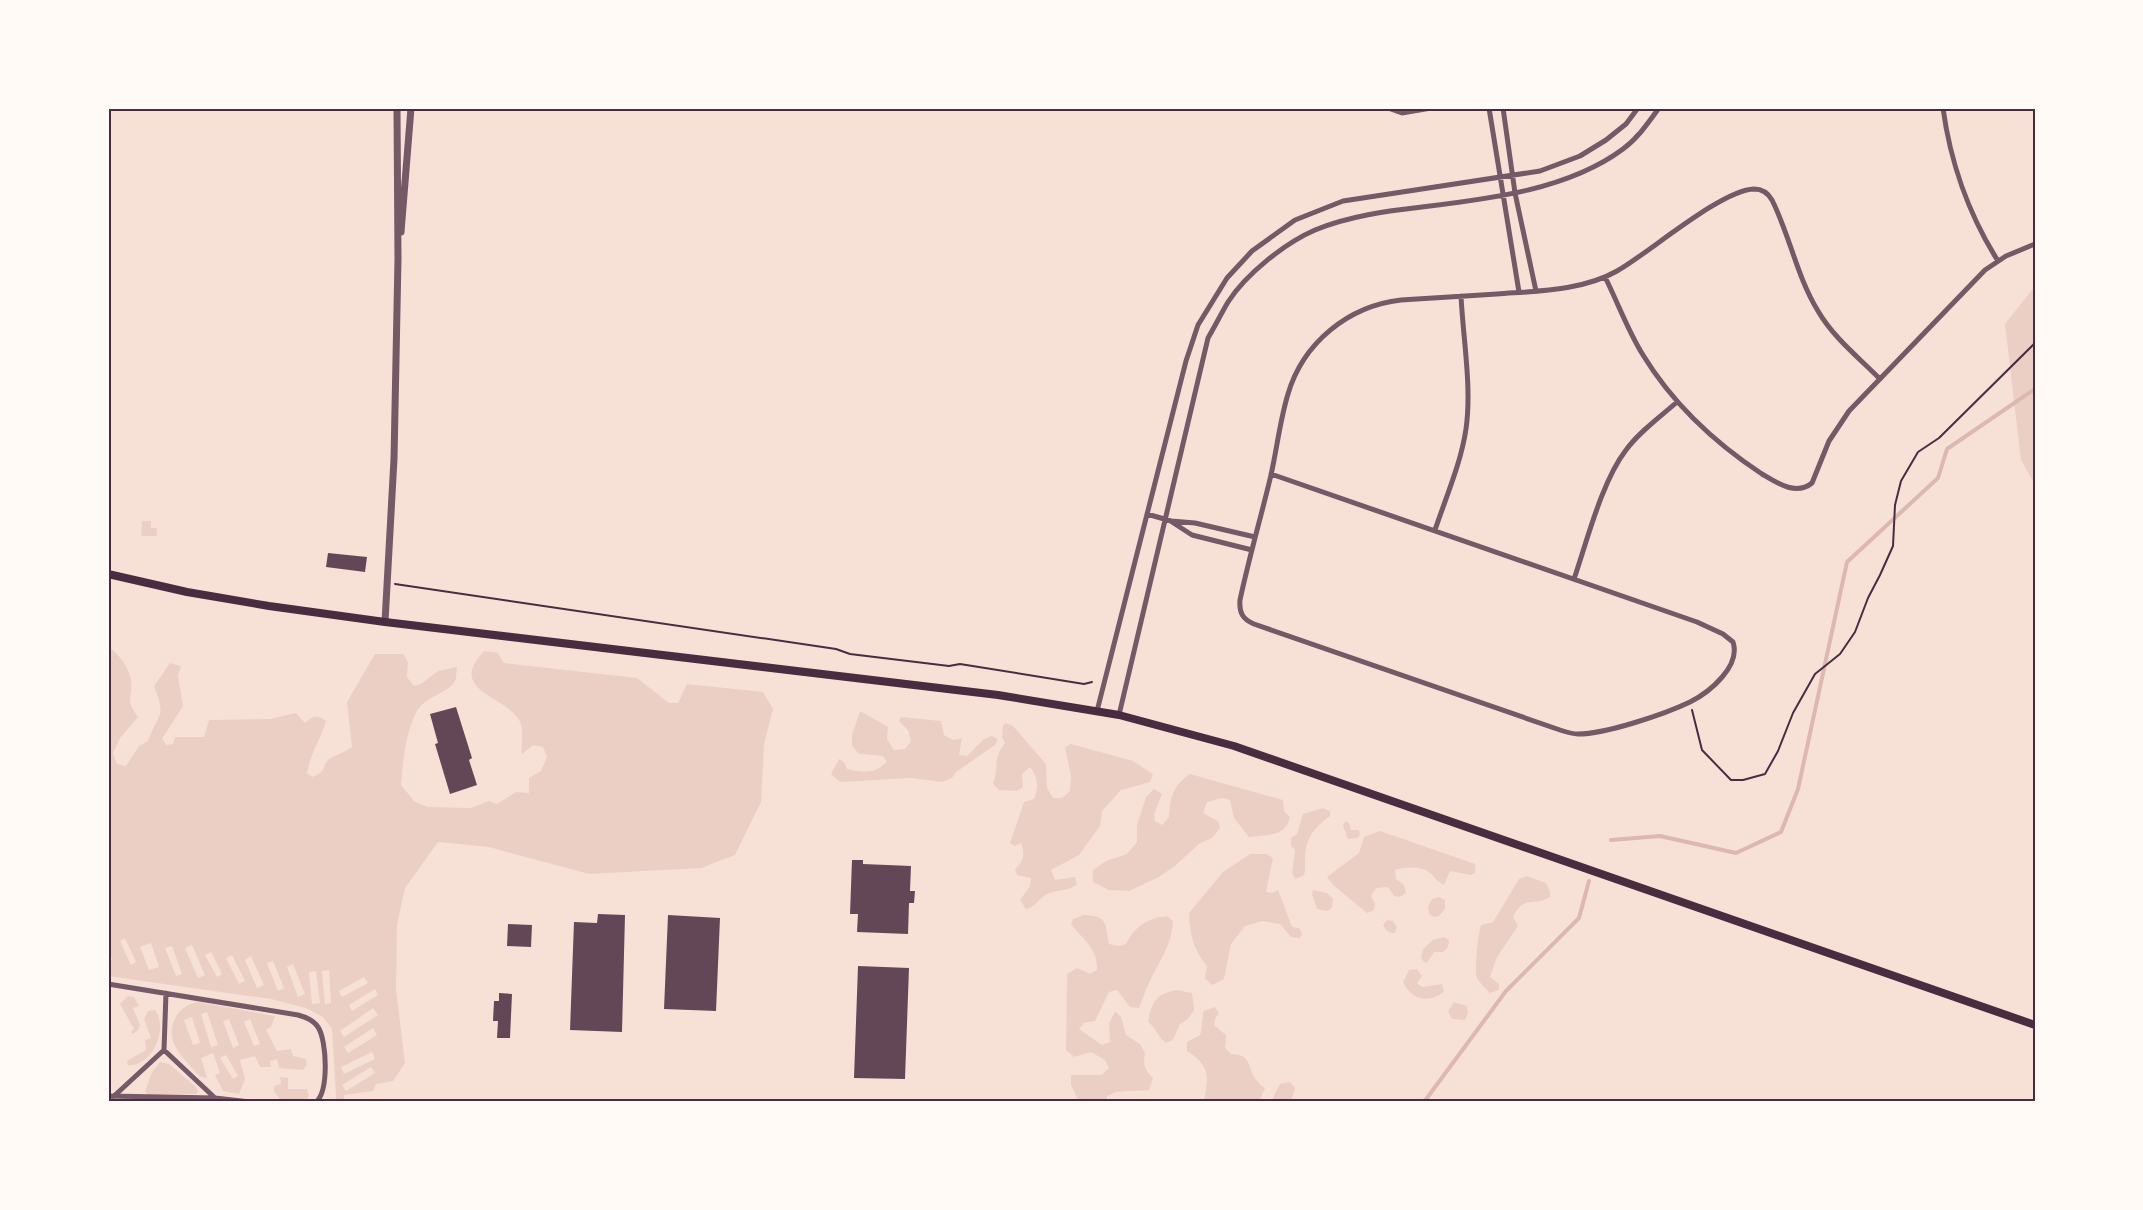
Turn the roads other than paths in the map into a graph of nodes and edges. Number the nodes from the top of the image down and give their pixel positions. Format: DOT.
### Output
graph roads {
  1 [pos="397,108"];
  2 [pos="411,108"];
  3 [pos="1389,108"];
  4 [pos="1431,108"];
  5 [pos="1489,108"];
  6 [pos="1503,108"];
  7 [pos="1638,108"];
  8 [pos="1659,108"];
  9 [pos="1943,108"];
  10 [pos="1512,175"];
  11 [pos="1499,176"];
  12 [pos="1515,193"];
  13 [pos="1502,195"];
  14 [pos="2035,244"];
  15 [pos="398,259"];
  16 [pos="1998,261"];
  17 [pos="1605,277"];
  18 [pos="1536,291"];
  19 [pos="1519,292"];
  20 [pos="1461,296"];
  21 [pos="1880,379"];
  22 [pos="1677,402"];
  23 [pos="1271,474"];
  24 [pos="1147,514"];
  25 [pos="1168,520"];
  26 [pos="1435,530"];
  27 [pos="1255,537"];
  28 [pos="1252,550"];
  29 [pos="108,574"];
  30 [pos="1574,579"];
  31 [pos="385,622"];
  32 [pos="1097,711"];
  33 [pos="1119,715"];
  34 [pos="108,984"];
  35 [pos="166,993"];
  36 [pos="2035,1025"];
  37 [pos="164,1050"];
  38 [pos="111,1097"];
  39 [pos="215,1098"];
  40 [pos="250,1102"];
  41 [pos="316,1102"];
  1 -- 15 [label="street"];
  2 -- 15 [label="street"];
  3 -- 4 [label="street"];
  5 -- 11 [label="street"];
  6 -- 10 [label="street"];
  7 -- 10 [label="street"];
  8 -- 12 [label="street"];
  9 -- 16 [label="street"];
  10 -- 11 [label="street"];
  10 -- 12 [label="street"];
  11 -- 13 [label="street"];
  11 -- 24 [label="street"];
  12 -- 13 [label="street"];
  12 -- 18 [label="street"];
  13 -- 19 [label="street"];
  13 -- 25 [label="street"];
  14 -- 16 [label="street"];
  15 -- 31 [label="street"];
  16 -- 21 [label="street"];
  17 -- 18 [label="street"];
  17 -- 21 [label="street"];
  17 -- 22 [label="street"];
  18 -- 19 [label="street"];
  19 -- 20 [label="street"];
  20 -- 23 [label="street"];
  20 -- 26 [label="street"];
  21 -- 22 [label="street"];
  22 -- 30 [label="street"];
  23 -- 26 [label="street"];
  23 -- 27 [label="street"];
  24 -- 25 [label="street"];
  24 -- 32 [label="street"];
  25 -- 27 [label="street"];
  25 -- 28 [label="street"];
  25 -- 33 [label="street"];
  26 -- 30 [label="street"];
  27 -- 28 [label="street"];
  28 -- 30 [label="street"];
  29 -- 31 [label="main road"];
  31 -- 32 [label="main road"];
  32 -- 33 [label="main road"];
  33 -- 36 [label="main road"];
  34 -- 35 [label="street"];
  35 -- 37 [label="street"];
  35 -- 41 [label="street"];
  37 -- 38 [label="street"];
  37 -- 39 [label="street"];
  38 -- 39 [label="street"];
  39 -- 40 [label="street"];
}
